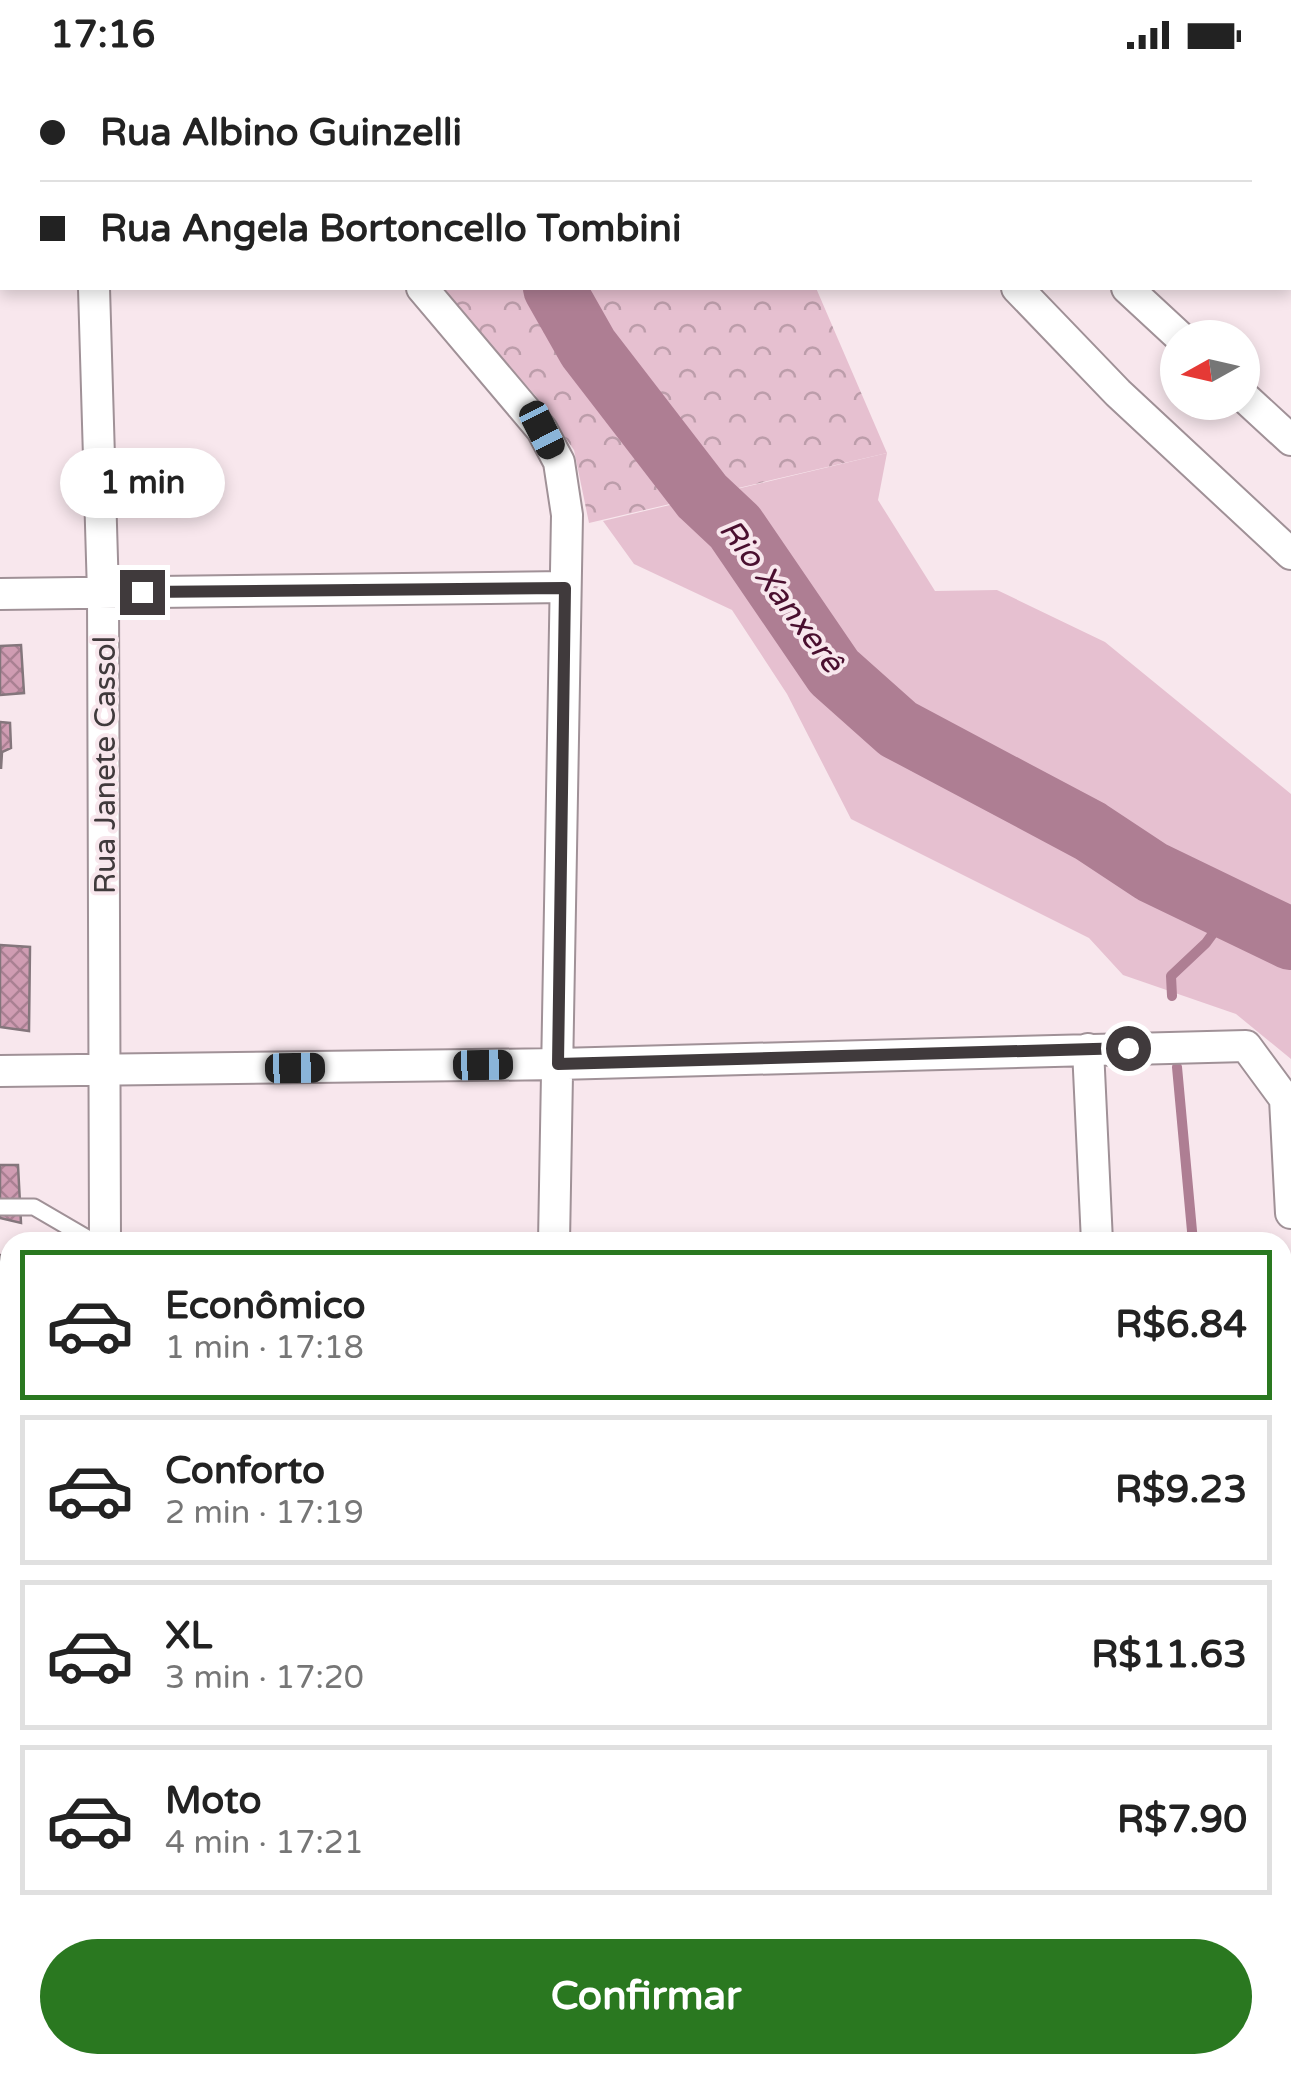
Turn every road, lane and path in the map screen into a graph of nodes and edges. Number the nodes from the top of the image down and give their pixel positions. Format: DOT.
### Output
graph roads {
  1 [pos="94,290"];
  2 [pos="424,290"];
  3 [pos="1019,290"];
  4 [pos="1129,290"];
  5 [pos="1162,320"];
  6 [pos="1260,412"];
  7 [pos="1291,440"];
  8 [pos="1291,554"];
  9 [pos="565,588"];
  10 [pos="103,593"];
  11 [pos="0,594"];
  12 [pos="1088,1049"];
  13 [pos="558,1064"];
  14 [pos="108,1070"];
  15 [pos="0,1071"];
  16 [pos="0,1208"];
  17 [pos="1291,1214"];
  18 [pos="76,1232"];
  19 [pos="105,1232"];
  20 [pos="554,1232"];
  21 [pos="1097,1232"];
  1 -- 10 [label="street, Rua Janete Cassol"];
  2 -- 9 [label="street"];
  3 -- 8 [label="street"];
  4 -- 5 [label="street"];
  6 -- 7 [label="street"];
  9 -- 10 [label="street"];
  9 -- 13 [label="street"];
  10 -- 11 [label="street"];
  10 -- 14 [label="street, Rua Janete Cassol"];
  12 -- 13 [label="street"];
  12 -- 17 [label="street"];
  12 -- 21 [label="street"];
  13 -- 14 [label="street"];
  13 -- 20 [label="street"];
  14 -- 15 [label="street"];
  14 -- 19 [label="street, Rua Janete Cassol"];
  16 -- 18 [label="lane"];
}
